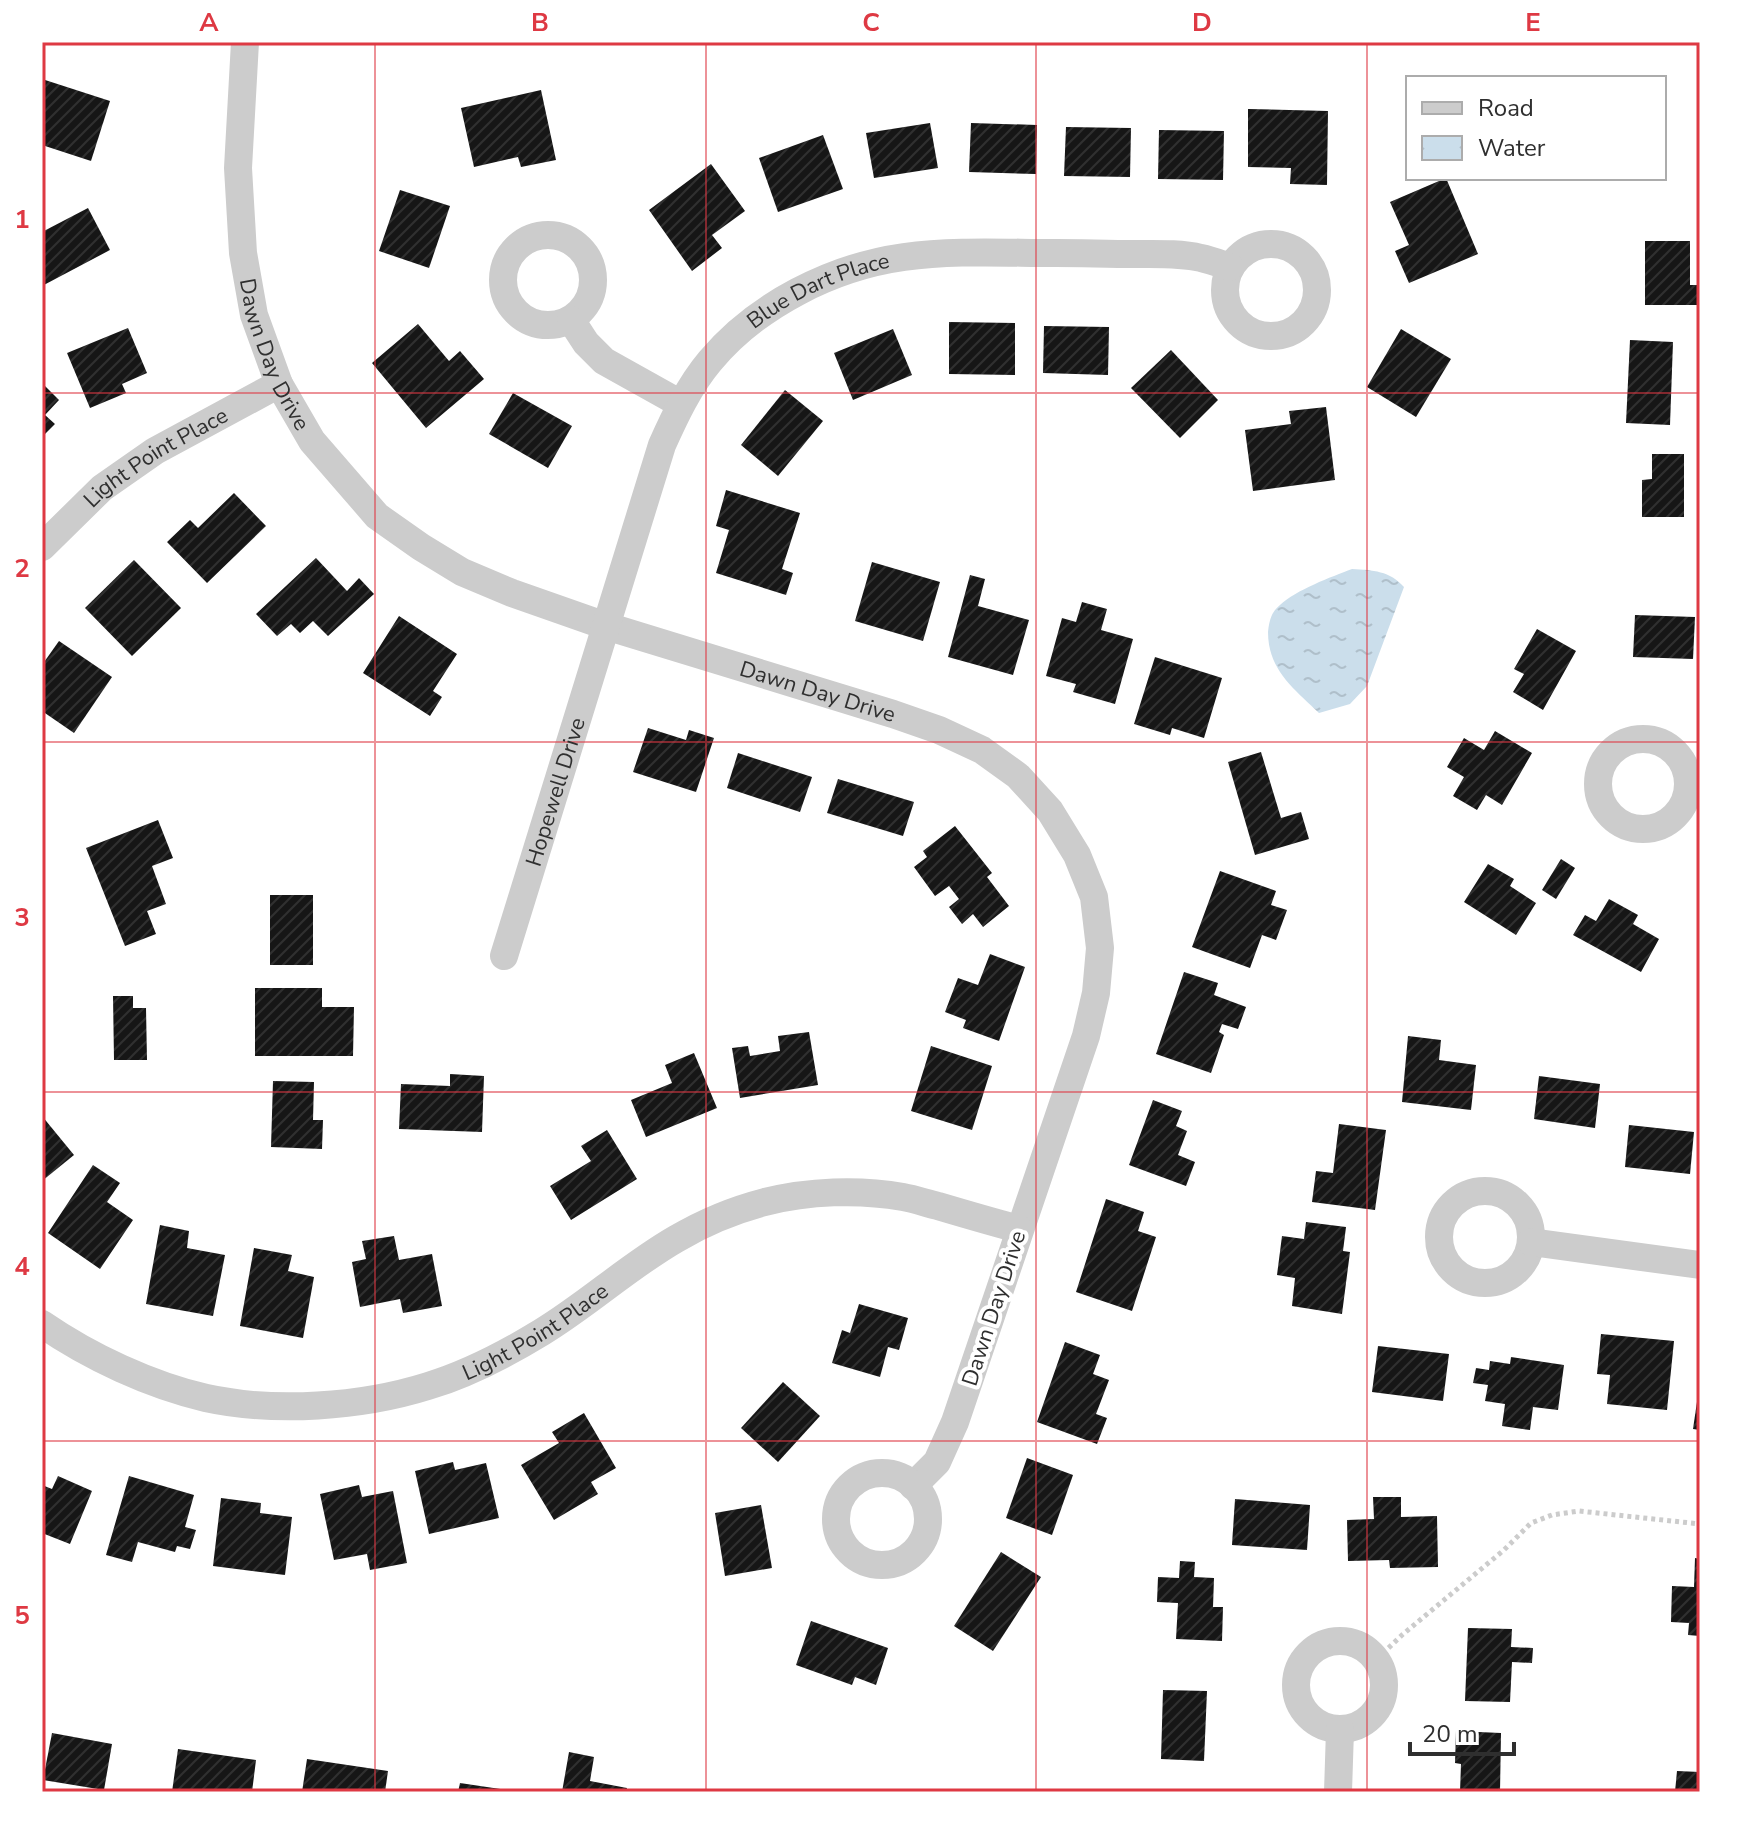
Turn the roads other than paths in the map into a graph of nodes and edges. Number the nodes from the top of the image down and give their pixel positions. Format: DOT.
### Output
graph roads {
  1 [pos="245,42"];
  2 [pos="1230,267"];
  3 [pos="571,320"];
  4 [pos="279,384"];
  5 [pos="681,404"];
  6 [pos="42,547"];
  7 [pos="606,626"];
  8 [pos="504,956"];
  9 [pos="1019,1229"];
  10 [pos="1531,1242"];
  11 [pos="1700,1265"];
  12 [pos="42,1324"];
  13 [pos="913,1486"];
  14 [pos="1340,1730"];
  15 [pos="1338,1792"];
  1 -- 4 [label="street, Dawn Day Drive"];
  2 -- 5 [label="street, Blue Dart Place"];
  3 -- 5 [label="street"];
  4 -- 6 [label="street, Light Point Place"];
  4 -- 7 [label="street, Dawn Day Drive"];
  5 -- 7 [label="street, Blue Dart Place"];
  7 -- 8 [label="street, Hopewell Drive"];
  7 -- 9 [label="street, Dawn Day Drive"];
  9 -- 12 [label="street, Light Point Place"];
  9 -- 13 [label="street, Dawn Day Drive"];
  10 -- 11 [label="street"];
  14 -- 14 [label="street"];
  14 -- 15 [label="street"];
}
